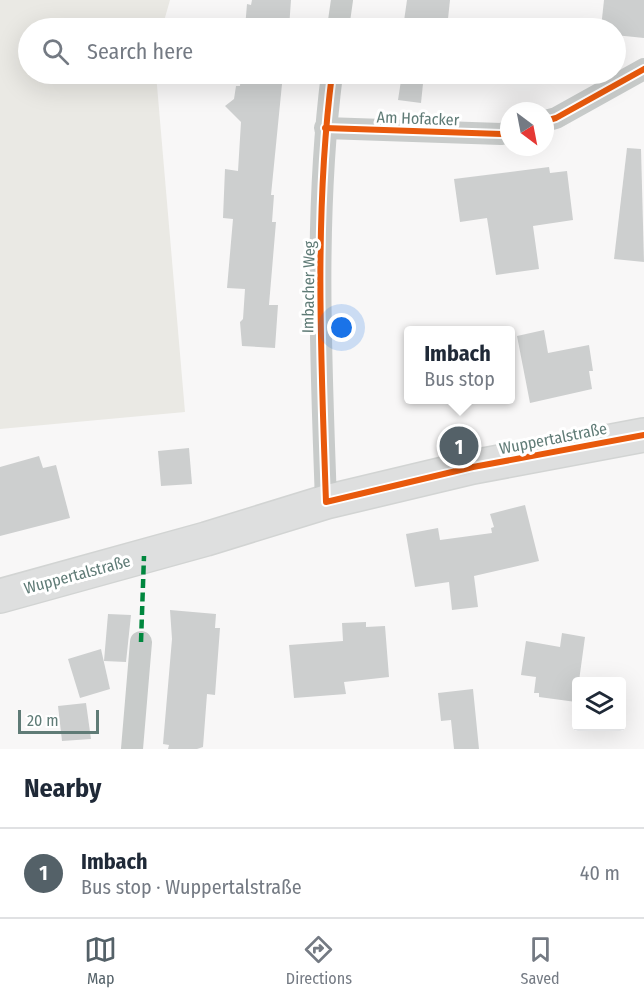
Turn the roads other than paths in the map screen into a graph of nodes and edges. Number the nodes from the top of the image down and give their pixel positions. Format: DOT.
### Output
graph roads {
  1 [pos="644,69"];
  2 [pos="626,79"];
  3 [pos="331,84"];
  4 [pos="617,84"];
  5 [pos="554,119"];
  6 [pos="325,128"];
  7 [pos="500,134"];
  8 [pos="644,435"];
  9 [pos="326,502"];
  10 [pos="0,596"];
  11 [pos="141,642"];
  12 [pos="132,749"];
  1 -- 2 [label="street"];
  3 -- 6 [label="street, Imbacher Weg"];
  4 -- 5 [label="street"];
  6 -- 7 [label="street, Am Hofacker"];
  6 -- 9 [label="street, Imbacher Weg"];
  8 -- 9 [label="main road, Wuppertalstraße"];
  9 -- 10 [label="main road, Wuppertalstraße"];
  11 -- 12 [label="street"];
}
